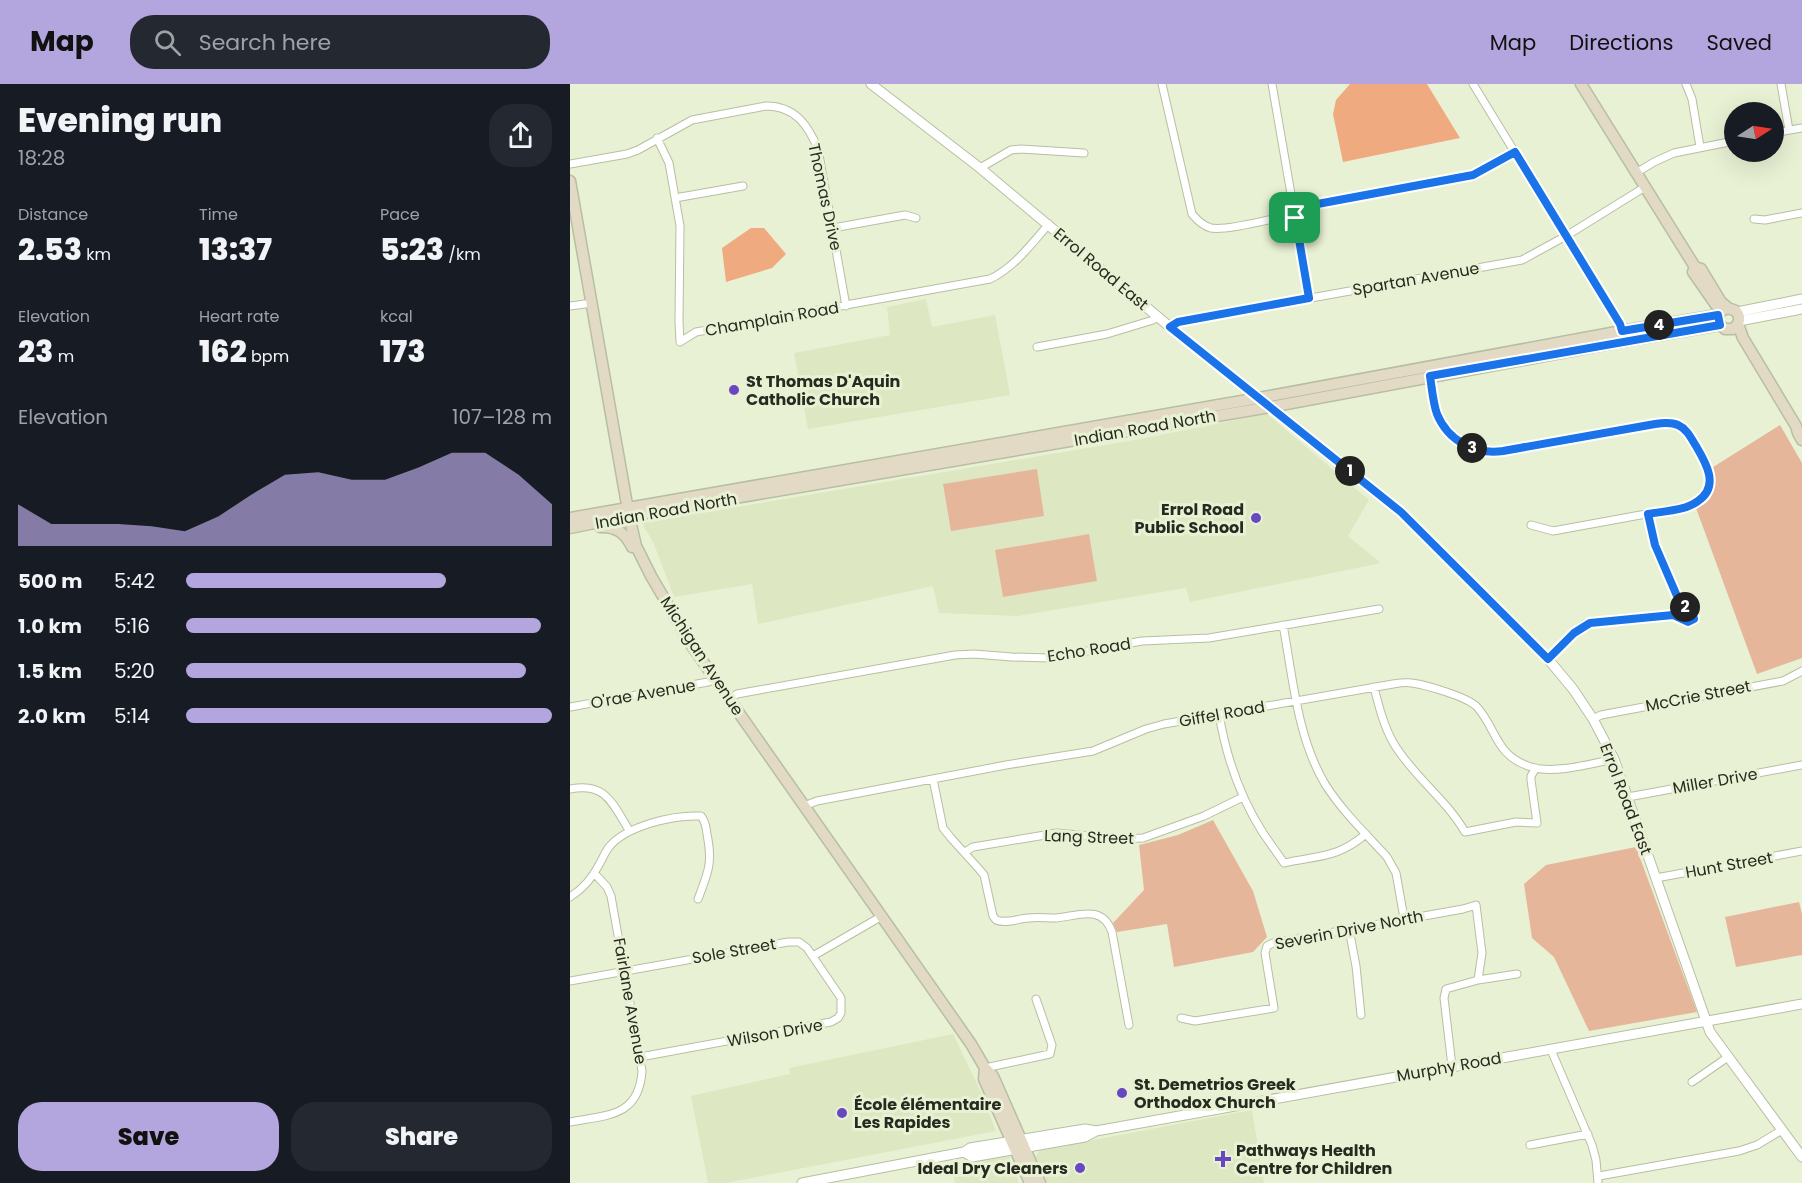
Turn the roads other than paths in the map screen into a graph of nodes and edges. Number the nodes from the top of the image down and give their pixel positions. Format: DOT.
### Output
graph roads {
  1 [pos="872,84"];
  2 [pos="1162,84"];
  3 [pos="1272,84"];
  4 [pos="1473,84"];
  5 [pos="1581,84"];
  6 [pos="1686,84"];
  7 [pos="1781,84"];
  8 [pos="1802,128"];
  9 [pos="1789,130"];
  10 [pos="1784,131"];
  11 [pos="657,138"];
  12 [pos="1724,143"];
  13 [pos="1700,147"];
  14 [pos="1515,152"];
  15 [pos="1084,153"];
  16 [pos="570,164"];
  17 [pos="980,168"];
  18 [pos="1636,173"];
  19 [pos="570,181"];
  20 [pos="743,186"];
  21 [pos="1645,187"];
  22 [pos="675,198"];
  23 [pos="1294,210"];
  24 [pos="1802,213"];
  25 [pos="916,218"];
  26 [pos="1754,219"];
  27 [pos="1049,224"];
  28 [pos="833,228"];
  29 [pos="1566,236"];
  30 [pos="1309,298"];
  31 [pos="1802,299"];
  32 [pos="592,303"];
  33 [pos="570,306"];
  34 [pos="846,306"];
  35 [pos="1802,309"];
  36 [pos="1158,316"];
  37 [pos="1729,319"];
  38 [pos="1170,327"];
  39 [pos="1624,336"];
  40 [pos="1037,347"];
  41 [pos="1429,371"];
  42 [pos="1259,398"];
  43 [pos="1270,407"];
  44 [pos="1800,437"];
  45 [pos="628,512"];
  46 [pos="1648,514"];
  47 [pos="571,524"];
  48 [pos="1531,525"];
  49 [pos="651,576"];
  50 [pos="1379,609"];
  51 [pos="1283,625"];
  52 [pos="1548,659"];
  53 [pos="1802,670"];
  54 [pos="715,679"];
  55 [pos="1374,687"];
  56 [pos="729,699"];
  57 [pos="1297,701"];
  58 [pos="570,707"];
  59 [pos="1219,714"];
  60 [pos="1593,719"];
  61 [pos="1614,759"];
  62 [pos="1802,765"];
  63 [pos="1536,768"];
  64 [pos="933,779"];
  65 [pos="570,789"];
  66 [pos="1628,796"];
  67 [pos="1243,797"];
  68 [pos="804,806"];
  69 [pos="629,830"];
  70 [pos="1366,834"];
  71 [pos="1802,851"];
  72 [pos="965,852"];
  73 [pos="594,873"];
  74 [pos="1656,878"];
  75 [pos="570,897"];
  76 [pos="698,899"];
  77 [pos="882,916"];
  78 [pos="1404,918"];
  79 [pos="1349,929"];
  80 [pos="813,956"];
  81 [pos="624,970"];
  82 [pos="1517,974"];
  83 [pos="1478,980"];
  84 [pos="570,981"];
  85 [pos="1036,999"];
  86 [pos="1802,1004"];
  87 [pos="1361,1015"];
  88 [pos="1180,1018"];
  89 [pos="1705,1021"];
  90 [pos="1129,1025"];
  91 [pos="1551,1050"];
  92 [pos="640,1057"];
  93 [pos="1728,1057"];
  94 [pos="1452,1066"];
  95 [pos="985,1068"];
  96 [pos="1692,1082"];
  97 [pos="570,1122"];
  98 [pos="1782,1130"];
  99 [pos="1588,1134"];
  100 [pos="1018,1144"];
  101 [pos="1530,1145"];
  102 [pos="1802,1157"];
  103 [pos="1598,1179"];
  104 [pos="802,1183"];
  105 [pos="1030,1183"];
  106 [pos="1040,1183"];
  1 -- 17 [label="street, Errol Road East"];
  2 -- 23 [label="street"];
  3 -- 23 [label="street"];
  4 -- 14 [label="street"];
  5 -- 18 [label="main road"];
  6 -- 13 [label="street"];
  7 -- 9 [label="street"];
  8 -- 9 [label="street"];
  9 -- 10 [label="street"];
  11 -- 16 [label="street, Thomas Drive"];
  11 -- 22 [label="street, Champlain Road"];
  11 -- 28 [label="street, Thomas Drive"];
  12 -- 13 [label="street"];
  13 -- 18 [label="street"];
  14 -- 23 [label="street"];
  14 -- 29 [label="street"];
  15 -- 17 [label="street"];
  17 -- 27 [label="street, Errol Road East"];
  18 -- 21 [label="main road"];
  19 -- 32 [label="main road, Michigan Avenue"];
  20 -- 22 [label="street"];
  21 -- 29 [label="street, Spartan Avenue"];
  21 -- 37 [label="main road"];
  22 -- 34 [label="street, Champlain Road"];
  23 -- 30 [label="street"];
  24 -- 26 [label="street"];
  25 -- 28 [label="street"];
  27 -- 34 [label="street, Champlain Road"];
  27 -- 36 [label="street, Errol Road East"];
  28 -- 34 [label="street, Thomas Drive"];
  29 -- 30 [label="street, Spartan Avenue"];
  29 -- 39 [label="street"];
  30 -- 38 [label="street, Spartan Avenue"];
  31 -- 37 [label="street, Indian Road North"];
  32 -- 33 [label="street"];
  32 -- 45 [label="main road, Michigan Avenue"];
  35 -- 37 [label="street, Indian Road North"];
  36 -- 38 [label="street, Errol Road East"];
  36 -- 40 [label="street"];
  37 -- 39 [label="main road, Indian Road North"];
  37 -- 44 [label="main road"];
  38 -- 42 [label="street, Errol Road East"];
  39 -- 41 [label="main road, Indian Road North"];
  41 -- 42 [label="main road, Indian Road North"];
  41 -- 43 [label="main road, Indian Road North"];
  41 -- 46 [label="street"];
  42 -- 43 [label="street, Errol Road East"];
  42 -- 45 [label="main road, Indian Road North"];
  43 -- 45 [label="main road, Indian Road North"];
  43 -- 52 [label="street, Errol Road East"];
  45 -- 47 [label="main road, Indian Road North"];
  45 -- 49 [label="main road, Michigan Avenue"];
  46 -- 48 [label="street"];
  46 -- 52 [label="street"];
  47 -- 49 [label="main road"];
  49 -- 54 [label="main road, Michigan Avenue"];
  50 -- 51 [label="street, Echo Road"];
  51 -- 56 [label="street, Echo Road"];
  51 -- 57 [label="street"];
  52 -- 60 [label="street, Errol Road East"];
  53 -- 60 [label="street, McCrie Street"];
  54 -- 56 [label="main road, Michigan Avenue"];
  54 -- 58 [label="street, O'rae Avenue"];
  55 -- 57 [label="street, Giffel Road"];
  55 -- 63 [label="street, Giffel Road"];
  55 -- 63 [label="street"];
  56 -- 68 [label="main road, Michigan Avenue"];
  57 -- 59 [label="street, Giffel Road"];
  57 -- 70 [label="street"];
  59 -- 64 [label="street, Giffel Road"];
  59 -- 67 [label="street"];
  60 -- 61 [label="street, Errol Road East"];
  61 -- 63 [label="street, Giffel Road"];
  61 -- 66 [label="street, Errol Road East"];
  62 -- 66 [label="street, Miller Drive"];
  64 -- 68 [label="street, Giffel Road"];
  64 -- 72 [label="street"];
  65 -- 69 [label="street"];
  66 -- 74 [label="street, Errol Road East"];
  67 -- 70 [label="street"];
  67 -- 72 [label="street, Lang Street"];
  68 -- 77 [label="main road, Michigan Avenue"];
  69 -- 73 [label="street"];
  69 -- 76 [label="street"];
  70 -- 78 [label="street"];
  71 -- 74 [label="street, Hunt Street"];
  72 -- 90 [label="street"];
  73 -- 75 [label="street"];
  73 -- 81 [label="street, Fairlane Avenue"];
  74 -- 89 [label="street, Errol Road East"];
  77 -- 80 [label="street"];
  77 -- 95 [label="main road, Michigan Avenue"];
  78 -- 79 [label="street, Severin Drive North"];
  78 -- 83 [label="street, Severin Drive North"];
  79 -- 87 [label="street"];
  79 -- 88 [label="street, Severin Drive North"];
  80 -- 81 [label="street, Sole Street"];
  80 -- 92 [label="street, Wilson Drive"];
  81 -- 84 [label="street, Sole Street"];
  81 -- 92 [label="street, Fairlane Avenue"];
  82 -- 83 [label="street"];
  83 -- 94 [label="street"];
  85 -- 95 [label="street"];
  86 -- 89 [label="street, Murphy Road"];
  89 -- 91 [label="street, Murphy Road"];
  89 -- 93 [label="street, Errol Road East"];
  91 -- 94 [label="street, Murphy Road"];
  91 -- 99 [label="street"];
  92 -- 97 [label="street, Fairlane Avenue"];
  93 -- 96 [label="street"];
  93 -- 98 [label="street, Errol Road East"];
  94 -- 100 [label="street, Murphy Road"];
  95 -- 100 [label="main road, Michigan Avenue"];
  98 -- 102 [label="street, Errol Road East"];
  98 -- 103 [label="street"];
  99 -- 101 [label="street"];
  99 -- 103 [label="street"];
  100 -- 104 [label="street, Murphy Road"];
  100 -- 105 [label="main road, Michigan Avenue"];
  100 -- 106 [label="main road, Michigan Avenue"];
}
